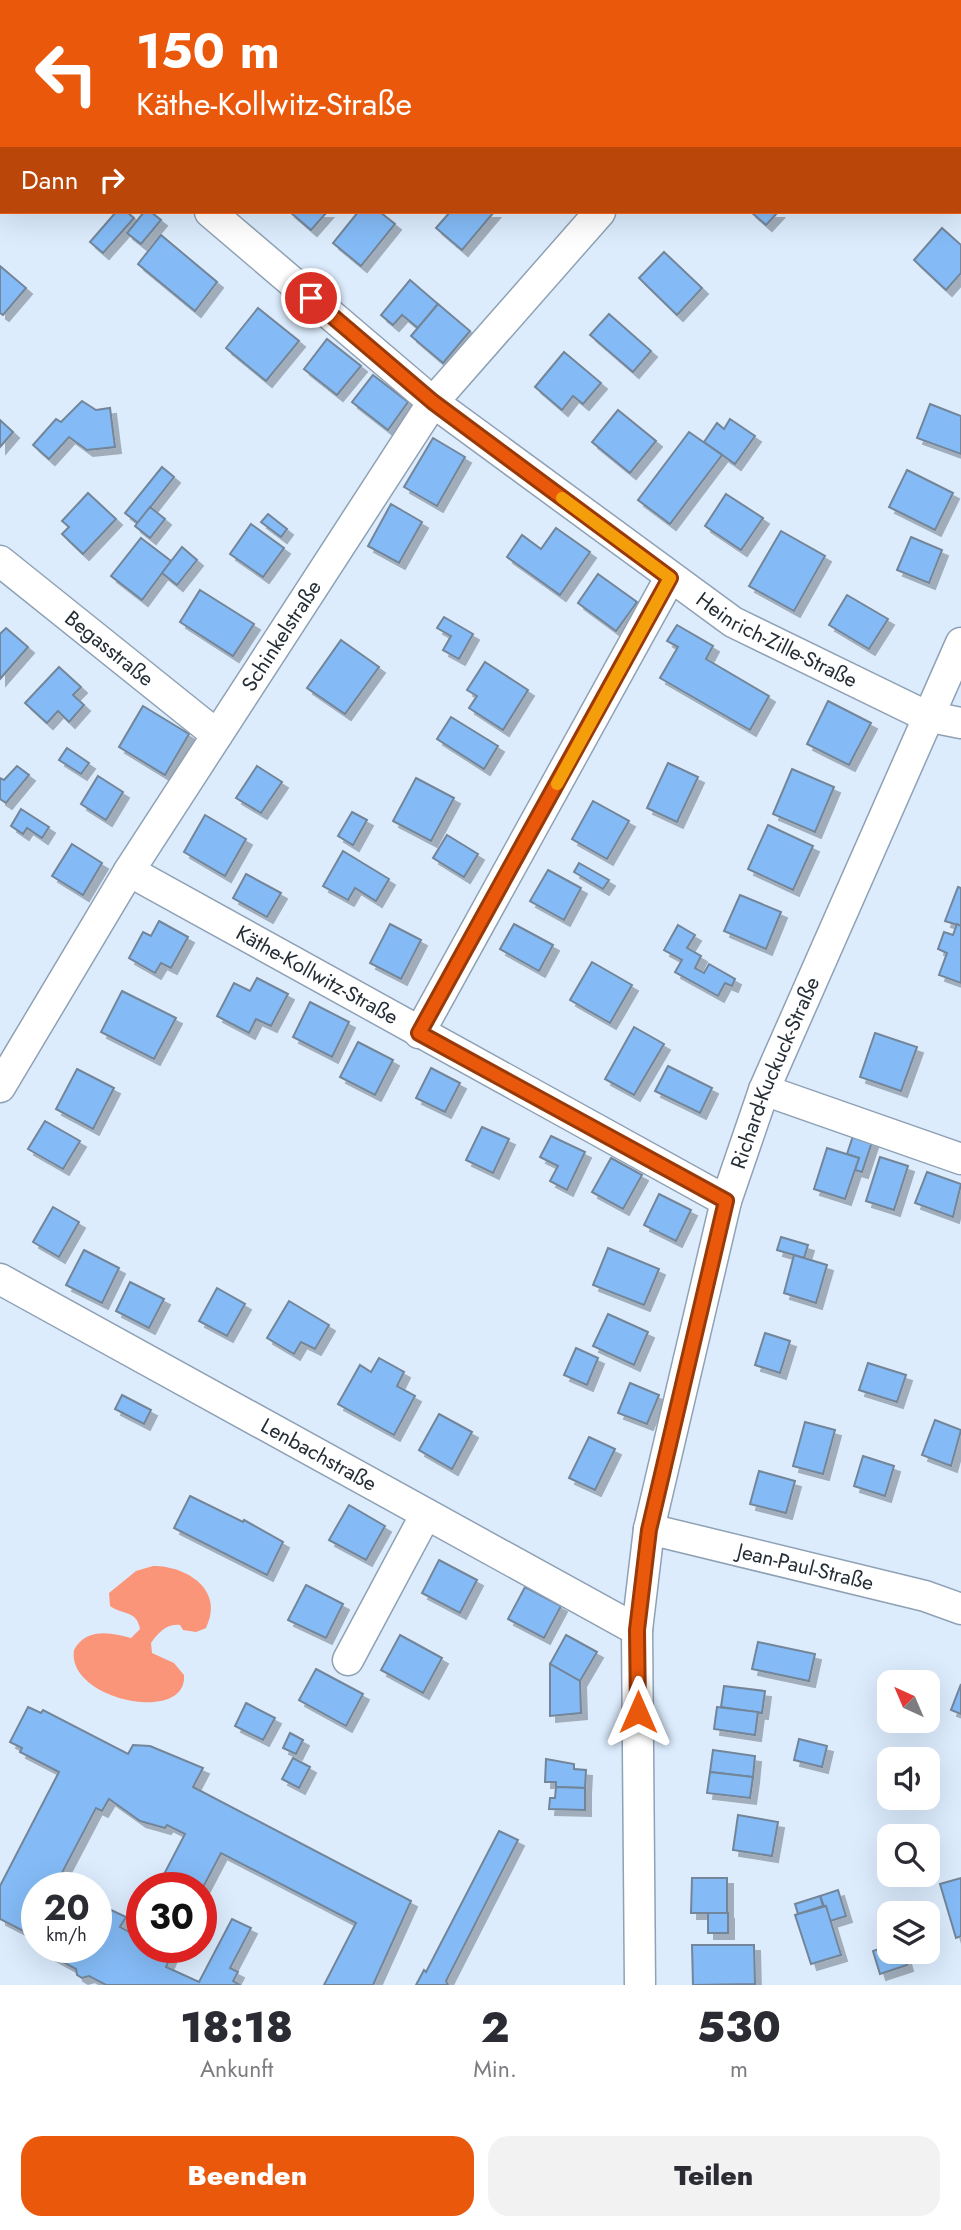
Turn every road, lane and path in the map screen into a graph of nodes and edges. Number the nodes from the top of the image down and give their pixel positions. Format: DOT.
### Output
graph roads {
  1 [pos="212,214"];
  2 [pos="598,214"];
  3 [pos="433,402"];
  4 [pos="0,561"];
  5 [pos="670,578"];
  6 [pos="961,643"];
  7 [pos="926,716"];
  8 [pos="961,723"];
  9 [pos="217,735"];
  10 [pos="129,871"];
  11 [pos="419,1033"];
  12 [pos="0,1087"];
  13 [pos="764,1090"];
  14 [pos="961,1159"];
  15 [pos="726,1201"];
  16 [pos="0,1279"];
  17 [pos="426,1514"];
  18 [pos="649,1530"];
  19 [pos="961,1609"];
  20 [pos="637,1630"];
  21 [pos="348,1660"];
  22 [pos="640,1985"];
  1 -- 3 [label="street, Heinrich-Zille-Straße"];
  2 -- 3 [label="street, Schinkelstraße"];
  3 -- 5 [label="street, Heinrich-Zille-Straße"];
  3 -- 9 [label="street, Schinkelstraße"];
  4 -- 9 [label="street, Begasstraße"];
  5 -- 7 [label="street, Heinrich-Zille-Straße"];
  5 -- 11 [label="street"];
  6 -- 7 [label="street, Richard-Kuckuck-Straße"];
  7 -- 8 [label="street, Heinrich-Zille-Straße"];
  7 -- 13 [label="street, Richard-Kuckuck-Straße"];
  9 -- 10 [label="street, Schinkelstraße"];
  10 -- 11 [label="street, Käthe-Kollwitz-Straße"];
  10 -- 12 [label="street, Schinkelstraße"];
  11 -- 15 [label="street, Käthe-Kollwitz-Straße"];
  13 -- 14 [label="street"];
  13 -- 15 [label="street, Richard-Kuckuck-Straße"];
  15 -- 18 [label="street, Richard-Kuckuck-Straße"];
  16 -- 17 [label="street, Lenbachstraße"];
  17 -- 20 [label="street, Lenbachstraße"];
  17 -- 21 [label="street"];
  18 -- 19 [label="street, Jean-Paul-Straße"];
  18 -- 20 [label="street, Richard-Kuckuck-Straße"];
  20 -- 22 [label="street, Richard-Kuckuck-Straße"];
}
